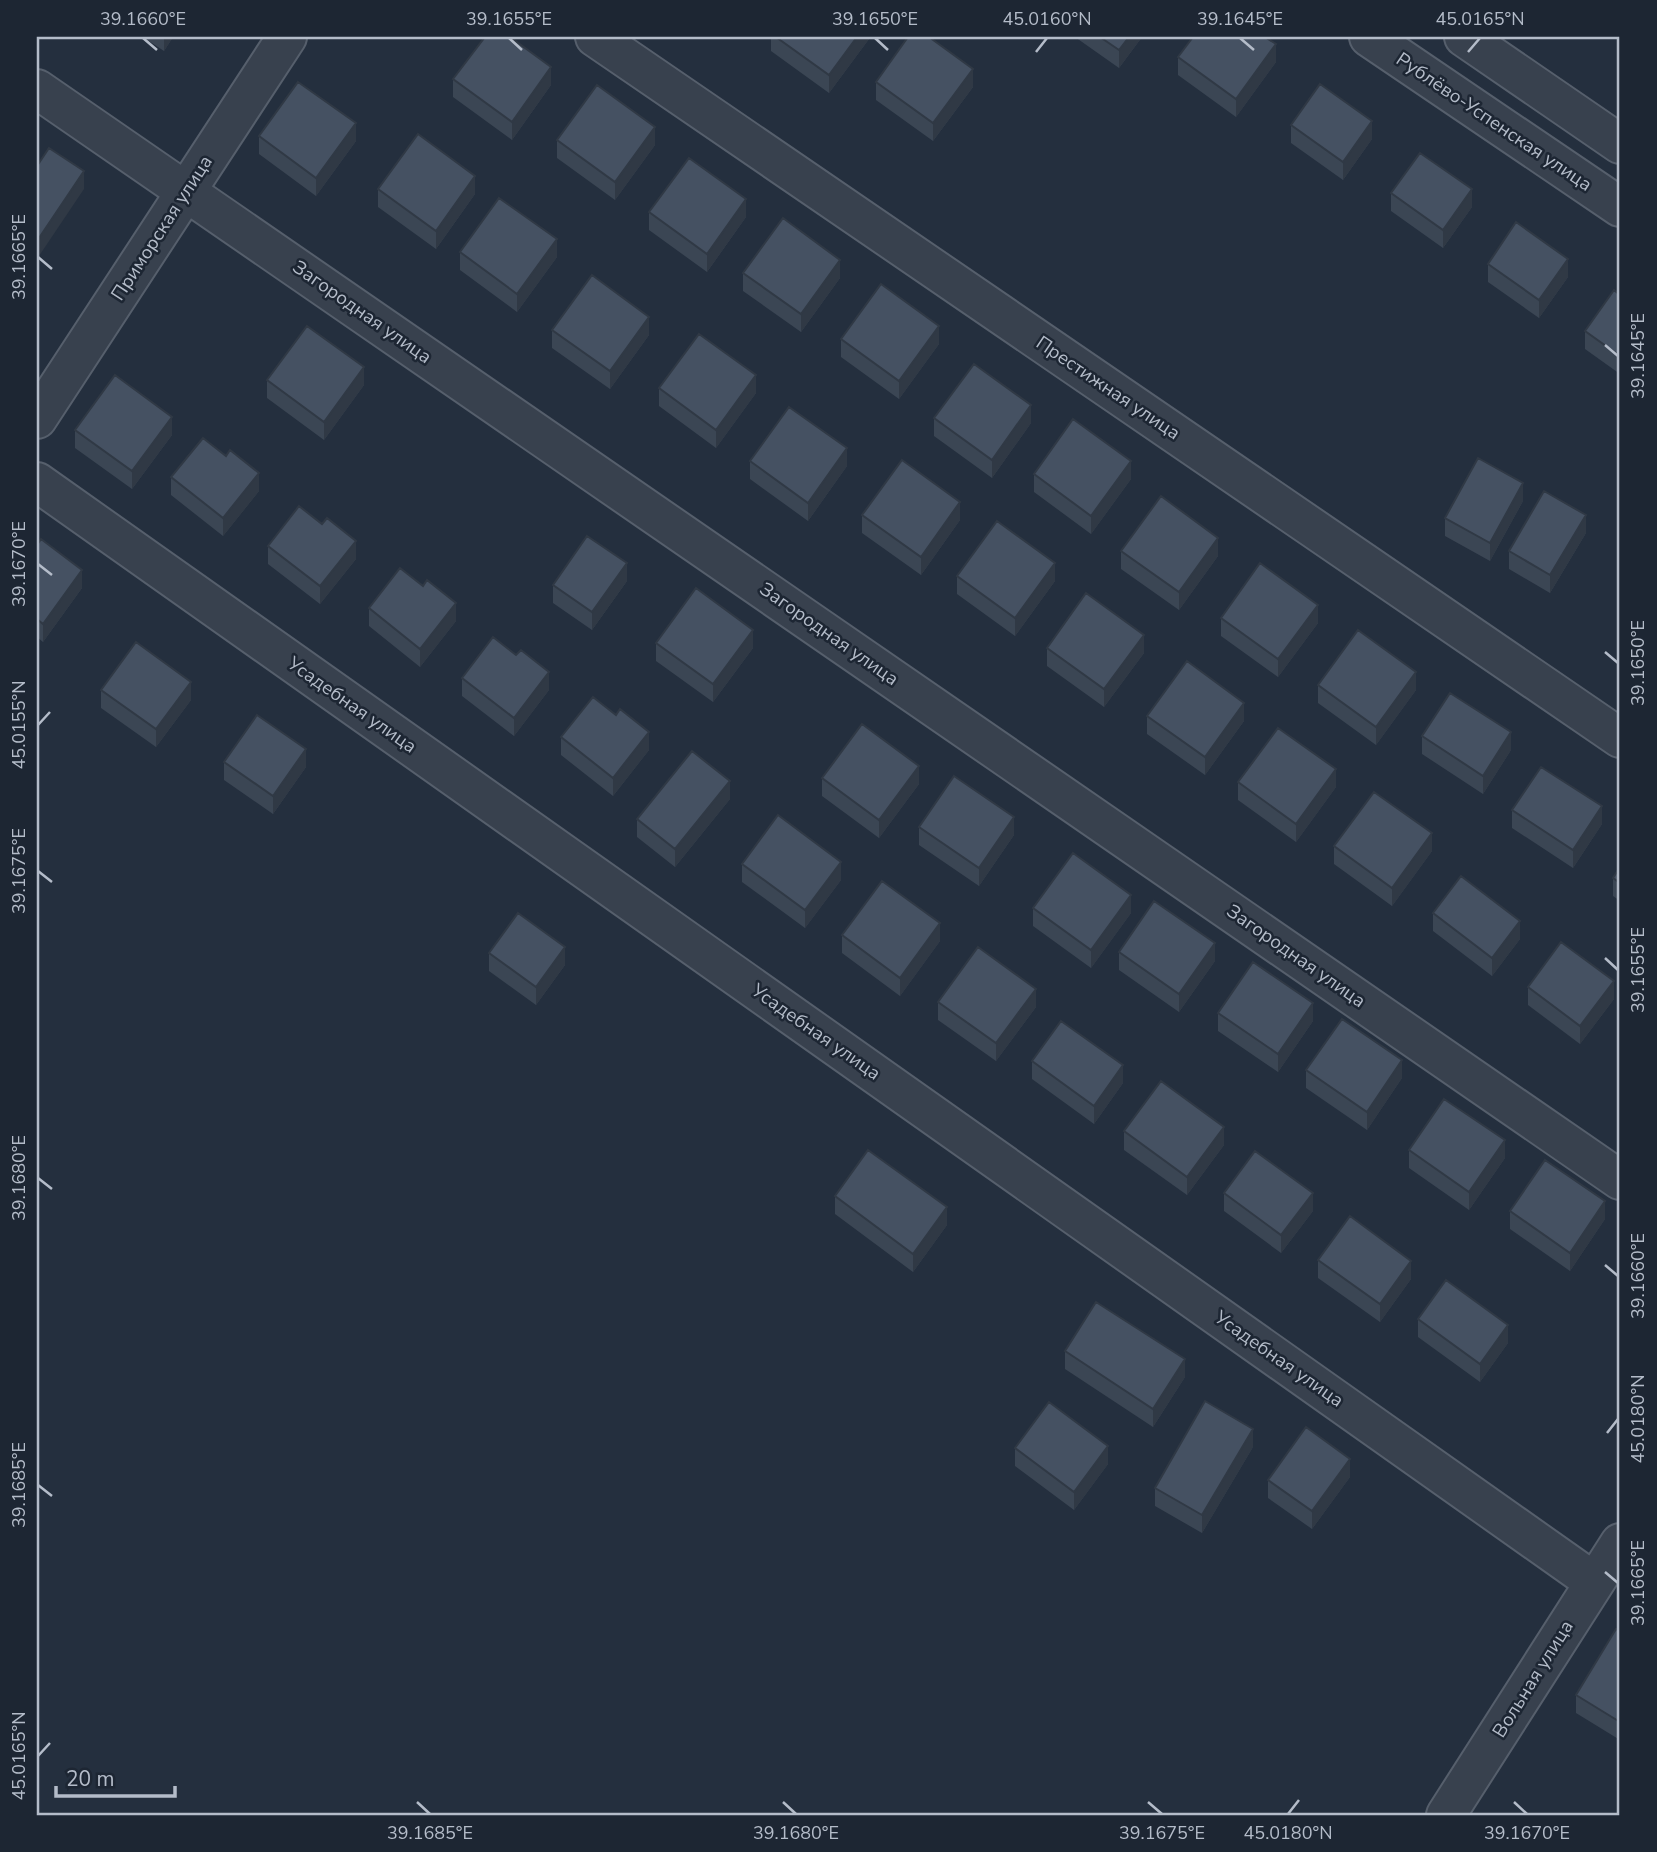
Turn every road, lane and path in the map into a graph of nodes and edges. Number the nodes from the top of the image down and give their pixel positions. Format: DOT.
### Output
graph roads {
  1 [pos="287,37"];
  2 [pos="595,37"];
  3 [pos="1368,37"];
  4 [pos="1464,37"];
  5 [pos="37,89"];
  6 [pos="1620,144"];
  7 [pos="187,192"];
  8 [pos="1620,207"];
  9 [pos="37,419"];
  10 [pos="37,482"];
  11 [pos="1620,738"];
  12 [pos="1620,1180"];
  13 [pos="1620,1543"];
  14 [pos="1594,1582"];
  15 [pos="1446,1815"];
  1 -- 7 [label="street, Приморская улица"];
  2 -- 11 [label="street, Престижная улица"];
  3 -- 8 [label="street, Рублёво-Успенская улица"];
  4 -- 6 [label="street"];
  5 -- 7 [label="street, Загородная улица"];
  7 -- 9 [label="street, Приморская улица"];
  7 -- 12 [label="street, Загородная улица"];
  10 -- 14 [label="street, Усадебная улица"];
  13 -- 14 [label="street, Вольная улица"];
  14 -- 15 [label="street, Вольная улица"];
}
